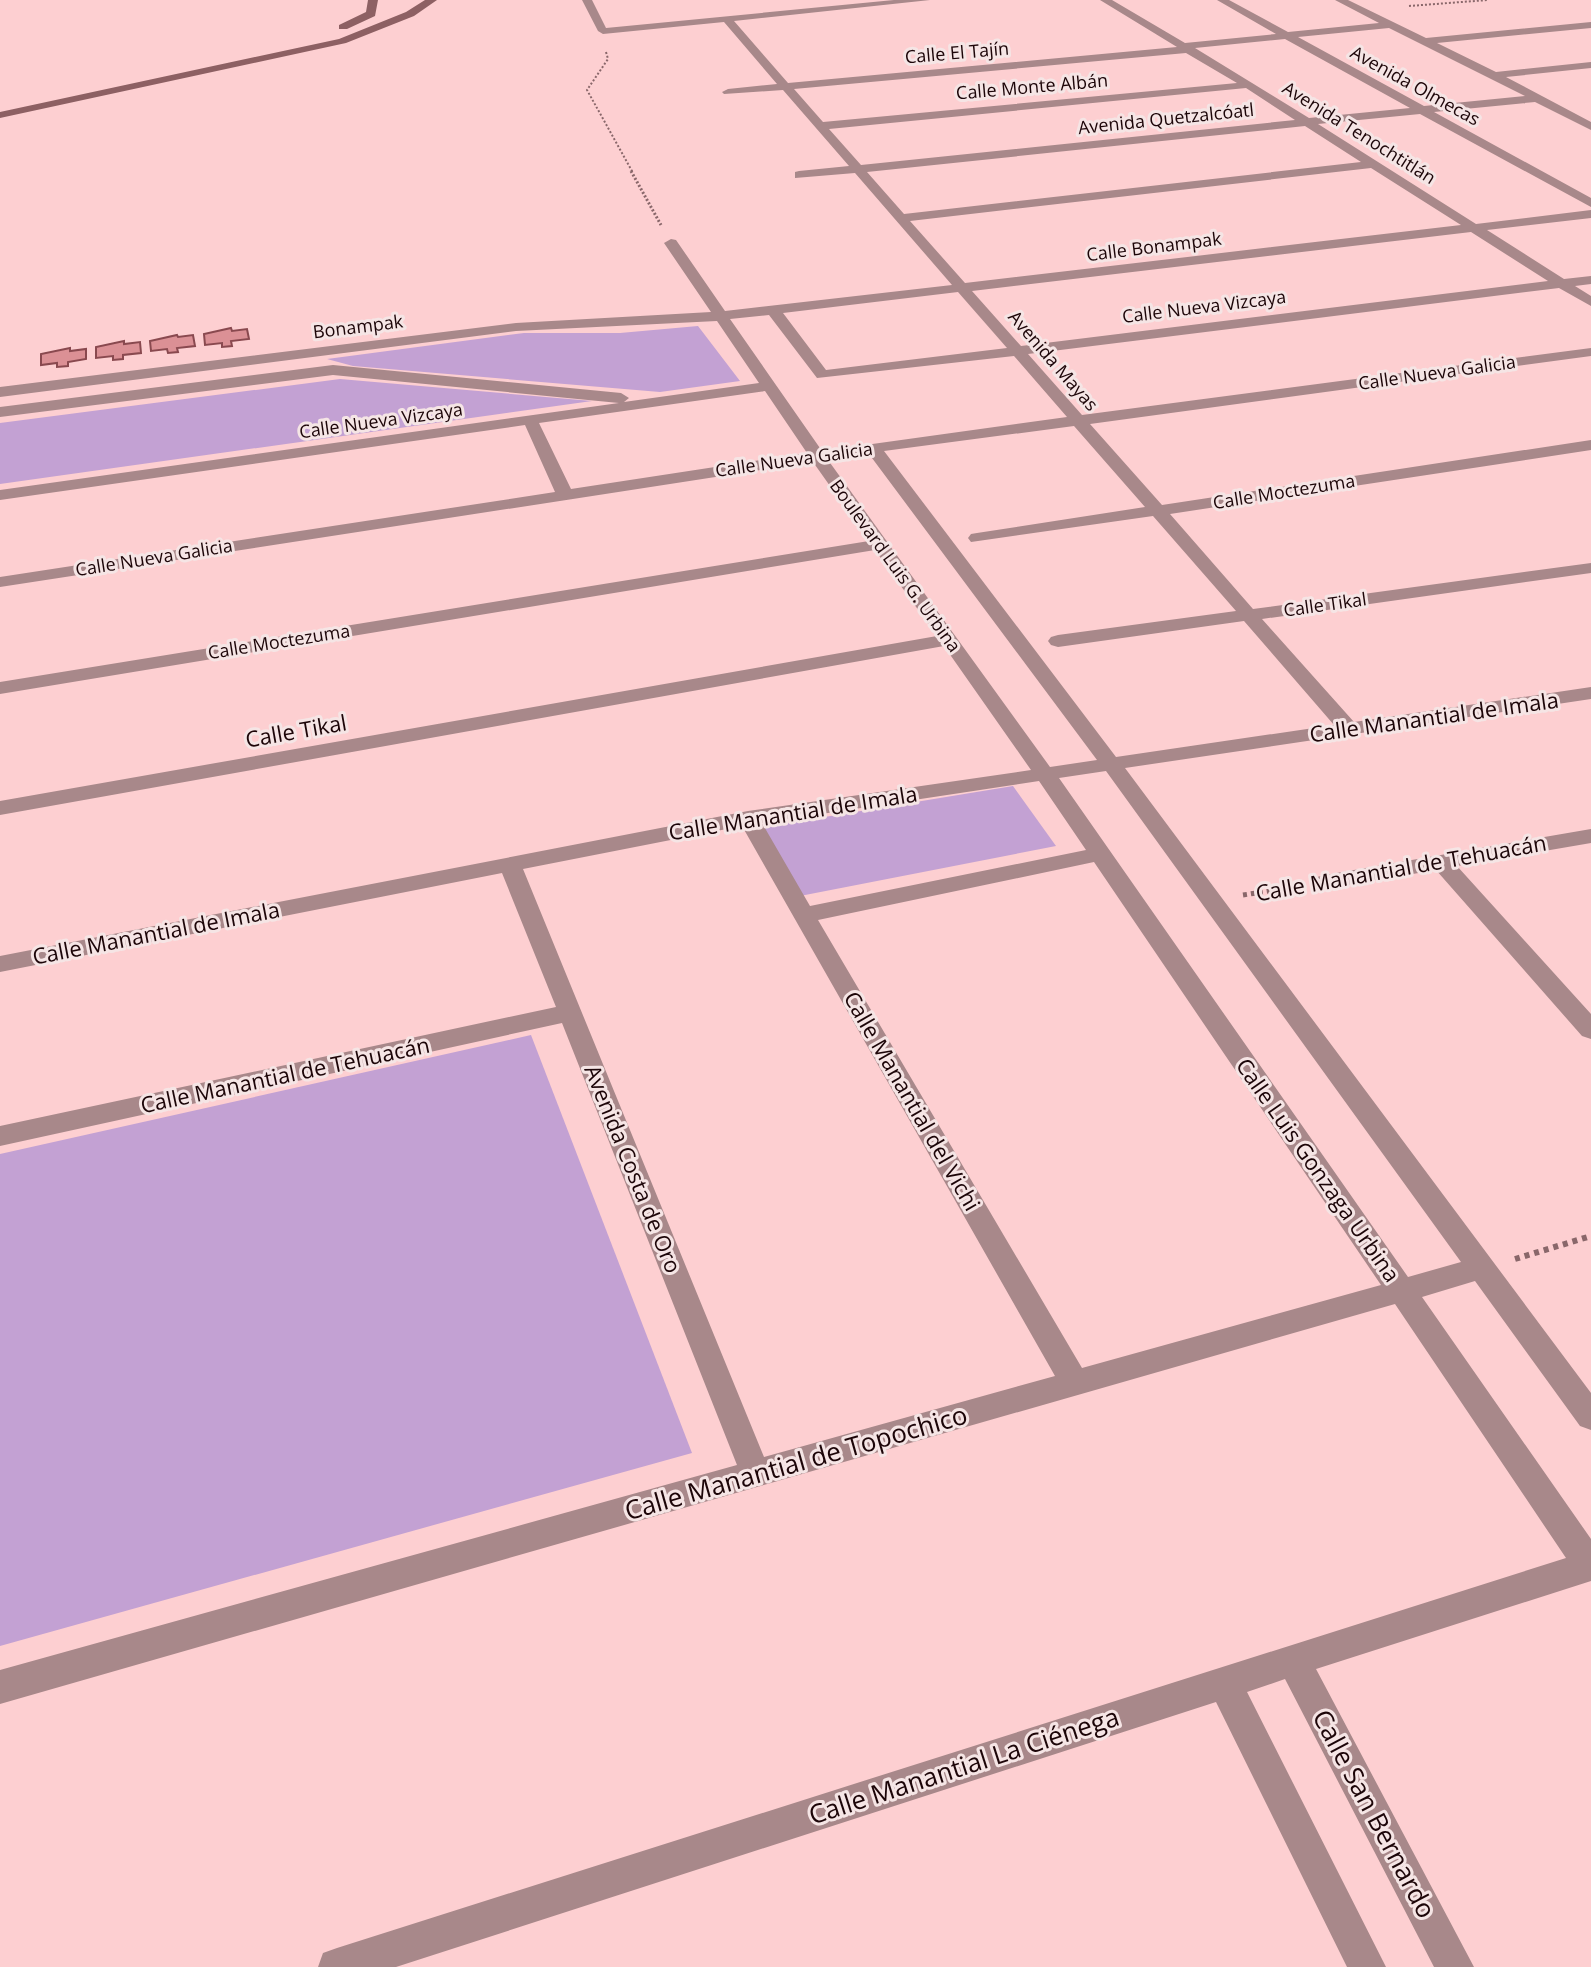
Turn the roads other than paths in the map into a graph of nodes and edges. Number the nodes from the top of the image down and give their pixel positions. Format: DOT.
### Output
graph roads {
  1 [pos="373,0"];
  2 [pos="432,0"];
  3 [pos="587,0"];
  4 [pos="925,0"];
  5 [pos="1105,0"];
  6 [pos="1222,0"];
  7 [pos="1340,0"];
  8 [pos="727,20"];
  9 [pos="1391,25"];
  10 [pos="1591,25"];
  11 [pos="1287,36"];
  12 [pos="1426,41"];
  13 [pos="1187,48"];
  14 [pos="1591,65"];
  15 [pos="1494,75"];
  16 [pos="1248,85"];
  17 [pos="786,87"];
  18 [pos="728,92"];
  19 [pos="1538,98"];
  20 [pos="0,104"];
  21 [pos="1591,109"];
  22 [pos="1422,110"];
  23 [pos="1563,112"];
  24 [pos="0,115"];
  25 [pos="1308,122"];
  26 [pos="820,126"];
  27 [pos="1591,127"];
  28 [pos="1374,164"];
  29 [pos="858,169"];
  30 [pos="799,175"];
  31 [pos="1591,203"];
  32 [pos="1591,214"];
  33 [pos="901,218"];
  34 [pos="1478,228"];
  35 [pos="671,243"];
  36 [pos="1591,280"];
  37 [pos="1563,283"];
  38 [pos="962,288"];
  39 [pos="1591,302"];
  40 [pos="773,310"];
  41 [pos="722,316"];
  42 [pos="1017,351"];
  43 [pos="1591,352"];
  44 [pos="769,386"];
  45 [pos="0,392"];
  46 [pos="659,402"];
  47 [pos="0,412"];
  48 [pos="530,420"];
  49 [pos="1079,422"];
  50 [pos="1591,445"];
  51 [pos="873,448"];
  52 [pos="817,456"];
  53 [pos="0,495"];
  54 [pos="565,495"];
  55 [pos="1157,511"];
  56 [pos="977,538"];
  57 [pos="880,544"];
  58 [pos="1591,568"];
  59 [pos="0,582"];
  60 [pos="1248,615"];
  61 [pos="948,640"];
  62 [pos="1058,641"];
  63 [pos="0,688"];
  64 [pos="1591,693"];
  65 [pos="1349,729"];
  66 [pos="1111,764"];
  67 [pos="1045,774"];
  68 [pos="0,808"];
  69 [pos="748,818"];
  70 [pos="1591,836"];
  71 [pos="1100,854"];
  72 [pos="1441,862"];
  73 [pos="510,864"];
  74 [pos="1325,882"];
  75 [pos="804,915"];
  76 [pos="0,964"];
  77 [pos="570,1013"];
  78 [pos="1591,1030"];
  79 [pos="0,1136"];
  80 [pos="1482,1268"];
  81 [pos="1402,1292"];
  82 [pos="1075,1384"];
  83 [pos="1591,1417"];
  84 [pos="756,1474"];
  85 [pos="1591,1565"];
  86 [pos="1293,1660"];
  87 [pos="1224,1682"];
  88 [pos="0,1687"];
  89 [pos="337,1967"];
  90 [pos="1367,1967"];
  91 [pos="1455,1967"];
  1 -- 20 [label="street"];
  2 -- 24 [label="street"];
  3 -- 8 [label="street"];
  4 -- 8 [label="street"];
  5 -- 13 [label="street, Avenida Tenochtitlán"];
  6 -- 11 [label="street, Avenida Olmecas"];
  7 -- 9 [label="street"];
  8 -- 17 [label="street, Avenida Mayas"];
  9 -- 11 [label="street, Calle El Tajín"];
  9 -- 12 [label="street"];
  10 -- 12 [label="street"];
  11 -- 13 [label="street, Calle El Tajín"];
  11 -- 22 [label="street, Avenida Olmecas"];
  12 -- 15 [label="street"];
  13 -- 16 [label="street, Avenida Tenochtitlán"];
  13 -- 17 [label="street, Calle El Tajín"];
  14 -- 15 [label="street"];
  15 -- 19 [label="street"];
  16 -- 25 [label="street, Avenida Tenochtitlán"];
  16 -- 26 [label="street, Calle Monte Albán"];
  17 -- 18 [label="street, Calle El Tajín"];
  17 -- 26 [label="street, Avenida Mayas"];
  19 -- 22 [label="street, Avenida Quetzalcóatl"];
  19 -- 23 [label="street"];
  21 -- 23 [label="street"];
  22 -- 25 [label="street, Avenida Quetzalcóatl"];
  22 -- 31 [label="street, Avenida Olmecas"];
  23 -- 27 [label="street"];
  25 -- 28 [label="street, Avenida Tenochtitlán"];
  25 -- 29 [label="street, Avenida Quetzalcóatl"];
  26 -- 29 [label="street, Avenida Mayas"];
  28 -- 33 [label="street"];
  28 -- 34 [label="street, Avenida Tenochtitlán"];
  29 -- 30 [label="street, Avenida Quetzalcóatl"];
  29 -- 33 [label="street, Avenida Mayas"];
  32 -- 34 [label="street, Calle Bonampak"];
  33 -- 38 [label="street, Avenida Mayas"];
  34 -- 37 [label="street, Avenida Tenochtitlán"];
  34 -- 38 [label="street, Calle Bonampak"];
  35 -- 41 [label="street, Boulevard Luis G. Urbina"];
  36 -- 37 [label="street, Calle Nueva Vizcaya"];
  37 -- 39 [label="street, Avenida Tenochtitlán"];
  37 -- 42 [label="street, Calle Nueva Vizcaya"];
  38 -- 40 [label="street, Calle Bonampak"];
  38 -- 42 [label="street, Avenida Mayas"];
  40 -- 41 [label="street, Calle Bonampak"];
  40 -- 42 [label="street, Calle Nueva Vizcaya"];
  41 -- 44 [label="street, Boulevard Luis G. Urbina"];
  41 -- 45 [label="street, Bonampak"];
  42 -- 49 [label="street, Avenida Mayas"];
  43 -- 49 [label="street, Calle Nueva Galicia"];
  44 -- 46 [label="street, Calle Nueva Vizcaya"];
  44 -- 52 [label="street, Boulevard Luis G. Urbina"];
  46 -- 47 [label="street, Bonampak"];
  46 -- 48 [label="street, Calle Nueva Vizcaya"];
  48 -- 53 [label="street, Calle Nueva Vizcaya"];
  48 -- 54 [label="street"];
  49 -- 51 [label="street, Calle Nueva Galicia"];
  49 -- 55 [label="street, Avenida Mayas"];
  50 -- 55 [label="street, Calle Moctezuma"];
  51 -- 52 [label="street, Calle Nueva Galicia"];
  51 -- 66 [label="street"];
  52 -- 54 [label="street, Calle Nueva Galicia"];
  52 -- 57 [label="street, Boulevard Luis G. Urbina"];
  54 -- 59 [label="street, Calle Nueva Galicia"];
  55 -- 56 [label="street, Calle Moctezuma"];
  55 -- 60 [label="street, Avenida Mayas"];
  57 -- 61 [label="street, Boulevard Luis G. Urbina"];
  57 -- 63 [label="street, Calle Moctezuma"];
  58 -- 60 [label="street, Calle Tikal"];
  60 -- 62 [label="street, Calle Tikal"];
  60 -- 65 [label="street, Avenida Mayas"];
  61 -- 67 [label="street, Boulevard Luis G. Urbina"];
  61 -- 68 [label="street, Calle Tikal"];
  64 -- 65 [label="street, Calle Manantial de Imala"];
  65 -- 66 [label="street, Calle Manantial de Imala"];
  66 -- 67 [label="street, Calle Manantial de Imala"];
  66 -- 80 [label="street"];
  67 -- 69 [label="street, Calle Manantial de Imala"];
  67 -- 71 [label="street, Calle Luis Gonzaga Urbina"];
  69 -- 73 [label="street, Calle Manantial de Imala"];
  69 -- 75 [label="street, Calle Manantial del Vichi"];
  70 -- 72 [label="street, Calle Manantial de Tehuacán"];
  71 -- 75 [label="street"];
  71 -- 81 [label="street, Calle Luis Gonzaga Urbina"];
  72 -- 74 [label="street, Calle Manantial de Tehuacán"];
  72 -- 78 [label="street"];
  73 -- 76 [label="street, Calle Manantial de Imala"];
  73 -- 77 [label="street, Avenida Costa de Oro"];
  75 -- 82 [label="street, Calle Manantial del Vichi"];
  77 -- 79 [label="street, Calle Manantial de Tehuacán"];
  77 -- 84 [label="street, Avenida Costa de Oro"];
  80 -- 81 [label="street, Calle Manantial de Topochico"];
  80 -- 83 [label="street"];
  81 -- 82 [label="street, Calle Manantial de Topochico"];
  81 -- 85 [label="street, Calle Luis Gonzaga Urbina"];
  82 -- 84 [label="street, Calle Manantial de Topochico"];
  84 -- 88 [label="street, Calle Manantial de Topochico"];
  85 -- 86 [label="street, Calle Manantial La Ciénega"];
  86 -- 87 [label="street, Calle Manantial La Ciénega"];
  86 -- 91 [label="street, Calle San Bernardo"];
  87 -- 89 [label="street, Calle Manantial La Ciénega"];
  87 -- 90 [label="street"];
}
